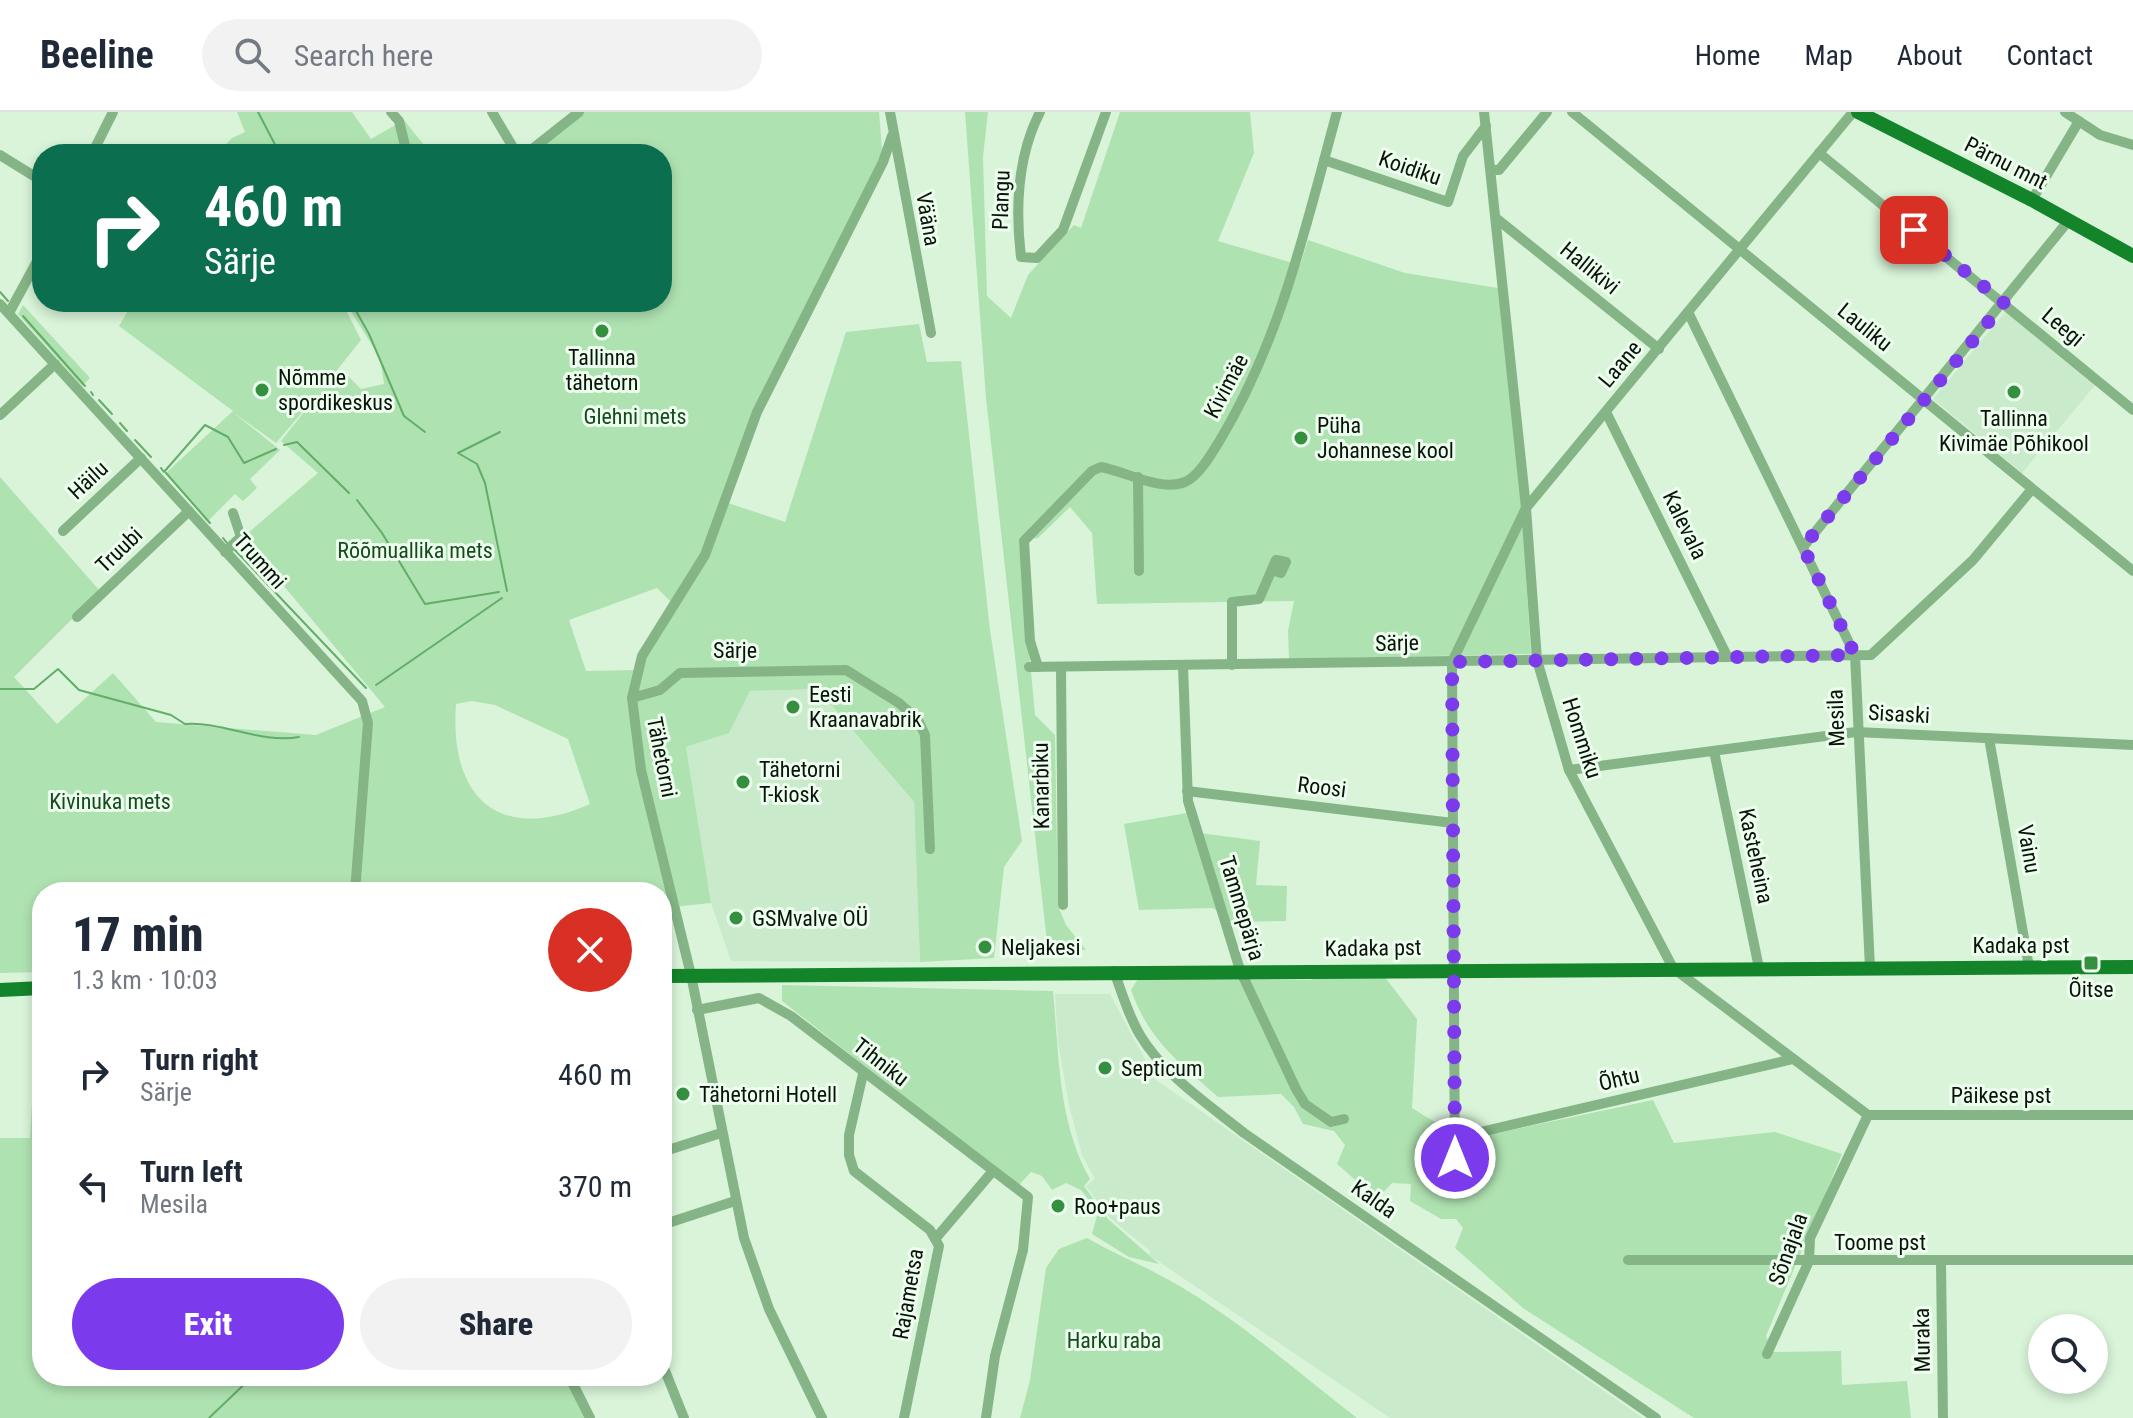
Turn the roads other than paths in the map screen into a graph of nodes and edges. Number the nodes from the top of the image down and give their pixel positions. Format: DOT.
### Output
graph roads {
  1 [pos="113,112"];
  2 [pos="391,112"];
  3 [pos="492,112"];
  4 [pos="579,112"];
  5 [pos="890,112"];
  6 [pos="1040,112"];
  7 [pos="1106,112"];
  8 [pos="1337,112"];
  9 [pos="1484,112"];
  10 [pos="1547,112"];
  11 [pos="1572,112"];
  12 [pos="1855,112"];
  13 [pos="2065,112"];
  14 [pos="2079,121"];
  15 [pos="1486,126"];
  16 [pos="892,136"];
  17 [pos="97,144"];
  18 [pos="405,144"];
  19 [pos="511,144"];
  20 [pos="539,144"];
  21 [pos="2133,145"];
  22 [pos="1819,153"];
  23 [pos="0,155"];
  24 [pos="1324,160"];
  25 [pos="1492,170"];
  26 [pos="32,175"];
  27 [pos="2032,200"];
  28 [pos="1497,219"];
  29 [pos="2069,220"];
  30 [pos="1740,250"];
  31 [pos="2133,256"];
  32 [pos="32,270"];
  33 [pos="2004,303"];
  34 [pos="0,304"];
  35 [pos="1688,312"];
  36 [pos="9,313"];
  37 [pos="931,333"];
  38 [pos="1659,349"];
  39 [pos="55,364"];
  40 [pos="1923,401"];
  41 [pos="2133,410"];
  42 [pos="1606,412"];
  43 [pos="0,415"];
  44 [pos="141,458"];
  45 [pos="1138,477"];
  46 [pos="2032,489"];
  47 [pos="1526,508"];
  48 [pos="189,511"];
  49 [pos="233,513"];
  50 [pos="63,531"];
  51 [pos="1803,547"];
  52 [pos="225,552"];
  53 [pos="1272,570"];
  54 [pos="2133,570"];
  55 [pos="1139,571"];
  56 [pos="77,617"];
  57 [pos="1855,655"];
  58 [pos="1727,656"];
  59 [pos="1537,660"];
  60 [pos="1452,662"];
  61 [pos="1232,665"];
  62 [pos="1183,666"];
  63 [pos="1034,667"];
  64 [pos="1061,667"];
  65 [pos="632,698"];
  66 [pos="1856,732"];
  67 [pos="1989,738"];
  68 [pos="2133,745"];
  69 [pos="1714,751"];
  70 [pos="1569,770"];
  71 [pos="1187,791"];
  72 [pos="1453,823"];
  73 [pos="930,849"];
  74 [pos="356,882"];
  75 [pos="669,882"];
  76 [pos="672,896"];
  77 [pos="1063,905"];
  78 [pos="2029,967"];
  79 [pos="2133,967"];
  80 [pos="1673,968"];
  81 [pos="1695,968"];
  82 [pos="1759,968"];
  83 [pos="1870,968"];
  84 [pos="1454,969"];
  85 [pos="1240,970"];
  86 [pos="1114,971"];
  87 [pos="691,975"];
  88 [pos="672,976"];
  89 [pos="1695,985"];
  90 [pos="32,988"];
  91 [pos="0,990"];
  92 [pos="697,1010"];
  93 [pos="1793,1059"];
  94 [pos="863,1074"];
  95 [pos="1868,1115"];
  96 [pos="2133,1115"];
  97 [pos="1344,1119"];
  98 [pos="721,1133"];
  99 [pos="1455,1138"];
  100 [pos="672,1149"];
  101 [pos="992,1172"];
  102 [pos="1455,1178"];
  103 [pos="735,1201"];
  104 [pos="672,1222"];
  105 [pos="936,1238"];
  106 [pos="1628,1260"];
  107 [pos="2133,1260"];
  108 [pos="1809,1261"];
  109 [pos="1941,1262"];
  110 [pos="1767,1354"];
  111 [pos="574,1386"];
  112 [pos="671,1386"];
  113 [pos="590,1418"];
  114 [pos="684,1418"];
  115 [pos="822,1418"];
  116 [pos="904,1418"];
  117 [pos="986,1418"];
  118 [pos="1656,1418"];
  119 [pos="1943,1418"];
  1 -- 17 [label="street"];
  2 -- 18 [label="street"];
  3 -- 19 [label="street"];
  4 -- 20 [label="street"];
  5 -- 16 [label="street, Vääna"];
  6 -- 7 [label="street, Plangu"];
  8 -- 24 [label="street, Kivimäe"];
  9 -- 15 [label="street, Hommiku"];
  10 -- 25 [label="street"];
  11 -- 30 [label="street, Lauliku"];
  12 -- 22 [label="street, Laane"];
  12 -- 27 [label="main road, Pärnu mnt"];
  13 -- 14 [label="street"];
  14 -- 21 [label="street"];
  14 -- 27 [label="street"];
  15 -- 24 [label="street, Koidiku"];
  15 -- 25 [label="street, Hommiku"];
  16 -- 37 [label="street, Vääna"];
  16 -- 65 [label="street, Tähetorni"];
  22 -- 30 [label="street, Laane"];
  22 -- 33 [label="street, Leegi"];
  23 -- 26 [label="street"];
  24 -- 45 [label="street, Kivimäe"];
  25 -- 28 [label="street, Hommiku"];
  27 -- 29 [label="main road, Pärnu mnt"];
  28 -- 38 [label="street, Hallikivi"];
  28 -- 47 [label="street, Hommiku"];
  29 -- 31 [label="main road, Pärnu mnt"];
  29 -- 33 [label="street"];
  30 -- 35 [label="street, Laane"];
  30 -- 40 [label="street, Lauliku"];
  32 -- 36 [label="street"];
  33 -- 40 [label="street"];
  33 -- 41 [label="street, Leegi"];
  34 -- 36 [label="street, Trummi"];
  35 -- 38 [label="street, Laane"];
  35 -- 51 [label="street, Mesila"];
  36 -- 39 [label="street, Trummi"];
  38 -- 42 [label="street, Laane"];
  39 -- 43 [label="street"];
  39 -- 44 [label="street, Trummi"];
  40 -- 46 [label="street, Lauliku"];
  40 -- 51 [label="street"];
  42 -- 47 [label="street, Laane"];
  42 -- 58 [label="street, Kalevala"];
  44 -- 48 [label="street, Trummi"];
  44 -- 50 [label="street, Häilu"];
  45 -- 55 [label="street"];
  45 -- 63 [label="street, Kivimäe"];
  46 -- 54 [label="street, Lauliku"];
  46 -- 57 [label="street, Särje"];
  47 -- 59 [label="street, Hommiku"];
  47 -- 60 [label="street, Laane"];
  48 -- 52 [label="street, Trummi"];
  48 -- 56 [label="street, Truubi"];
  49 -- 52 [label="street"];
  51 -- 57 [label="street, Mesila"];
  52 -- 74 [label="street, Trummi"];
  53 -- 61 [label="street"];
  57 -- 58 [label="street, Särje"];
  57 -- 66 [label="street, Mesila"];
  58 -- 59 [label="street, Särje"];
  59 -- 60 [label="street, Särje"];
  59 -- 70 [label="street, Hommiku"];
  60 -- 61 [label="street, Särje"];
  60 -- 72 [label="street"];
  61 -- 62 [label="street, Särje"];
  62 -- 64 [label="street, Särje"];
  62 -- 71 [label="street, Tammepärja"];
  63 -- 64 [label="street, Särje"];
  64 -- 77 [label="street, Kanarbiku"];
  65 -- 73 [label="street, Särje"];
  65 -- 75 [label="street, Tähetorni"];
  66 -- 67 [label="street, Sisaski"];
  66 -- 69 [label="street, Sisaski"];
  66 -- 83 [label="street, Mesila"];
  67 -- 68 [label="street, Sisaski"];
  67 -- 78 [label="street, Vainu"];
  69 -- 70 [label="street, Sisaski"];
  69 -- 82 [label="street, Kasteheina"];
  70 -- 80 [label="street, Hommiku"];
  71 -- 72 [label="street, Roosi"];
  71 -- 85 [label="street, Tammepärja"];
  72 -- 84 [label="street"];
  76 -- 87 [label="street, Tähetorni"];
  78 -- 79 [label="main road, Kadaka pst"];
  78 -- 83 [label="main road, Kadaka pst"];
  80 -- 81 [label="main road, Kadaka pst"];
  80 -- 84 [label="main road, Kadaka pst"];
  80 -- 89 [label="street, Hommiku"];
  81 -- 82 [label="main road, Kadaka pst"];
  81 -- 89 [label="street"];
  82 -- 83 [label="main road, Kadaka pst"];
  84 -- 85 [label="main road, Kadaka pst"];
  84 -- 99 [label="street"];
  85 -- 86 [label="main road, Kadaka pst"];
  85 -- 97 [label="street, Tammepärja"];
  86 -- 87 [label="main road, Kadaka pst"];
  86 -- 118 [label="street, Kalda"];
  87 -- 88 [label="main road, Kadaka pst"];
  87 -- 92 [label="street, Tähetorni"];
  89 -- 93 [label="street, Hommiku"];
  90 -- 91 [label="main road"];
  92 -- 94 [label="street, Tihniku"];
  92 -- 98 [label="street, Tähetorni"];
  93 -- 95 [label="street, Hommiku"];
  93 -- 99 [label="street, Õhtu"];
  94 -- 101 [label="street, Tihniku"];
  94 -- 105 [label="street, Rajametsa"];
  95 -- 96 [label="street, Päikese pst"];
  95 -- 108 [label="street, Sõnajala"];
  98 -- 100 [label="street"];
  98 -- 103 [label="street, Tähetorni"];
  99 -- 102 [label="street"];
  101 -- 105 [label="street"];
  101 -- 117 [label="street, Tihniku"];
  103 -- 104 [label="street"];
  103 -- 115 [label="street, Tähetorni"];
  105 -- 116 [label="street, Rajametsa"];
  106 -- 108 [label="street, Toome pst"];
  107 -- 109 [label="street, Toome pst"];
  108 -- 109 [label="street, Toome pst"];
  108 -- 110 [label="street, Sõnajala"];
  109 -- 119 [label="street, Muraka"];
  111 -- 113 [label="street"];
  112 -- 114 [label="street"];
}
